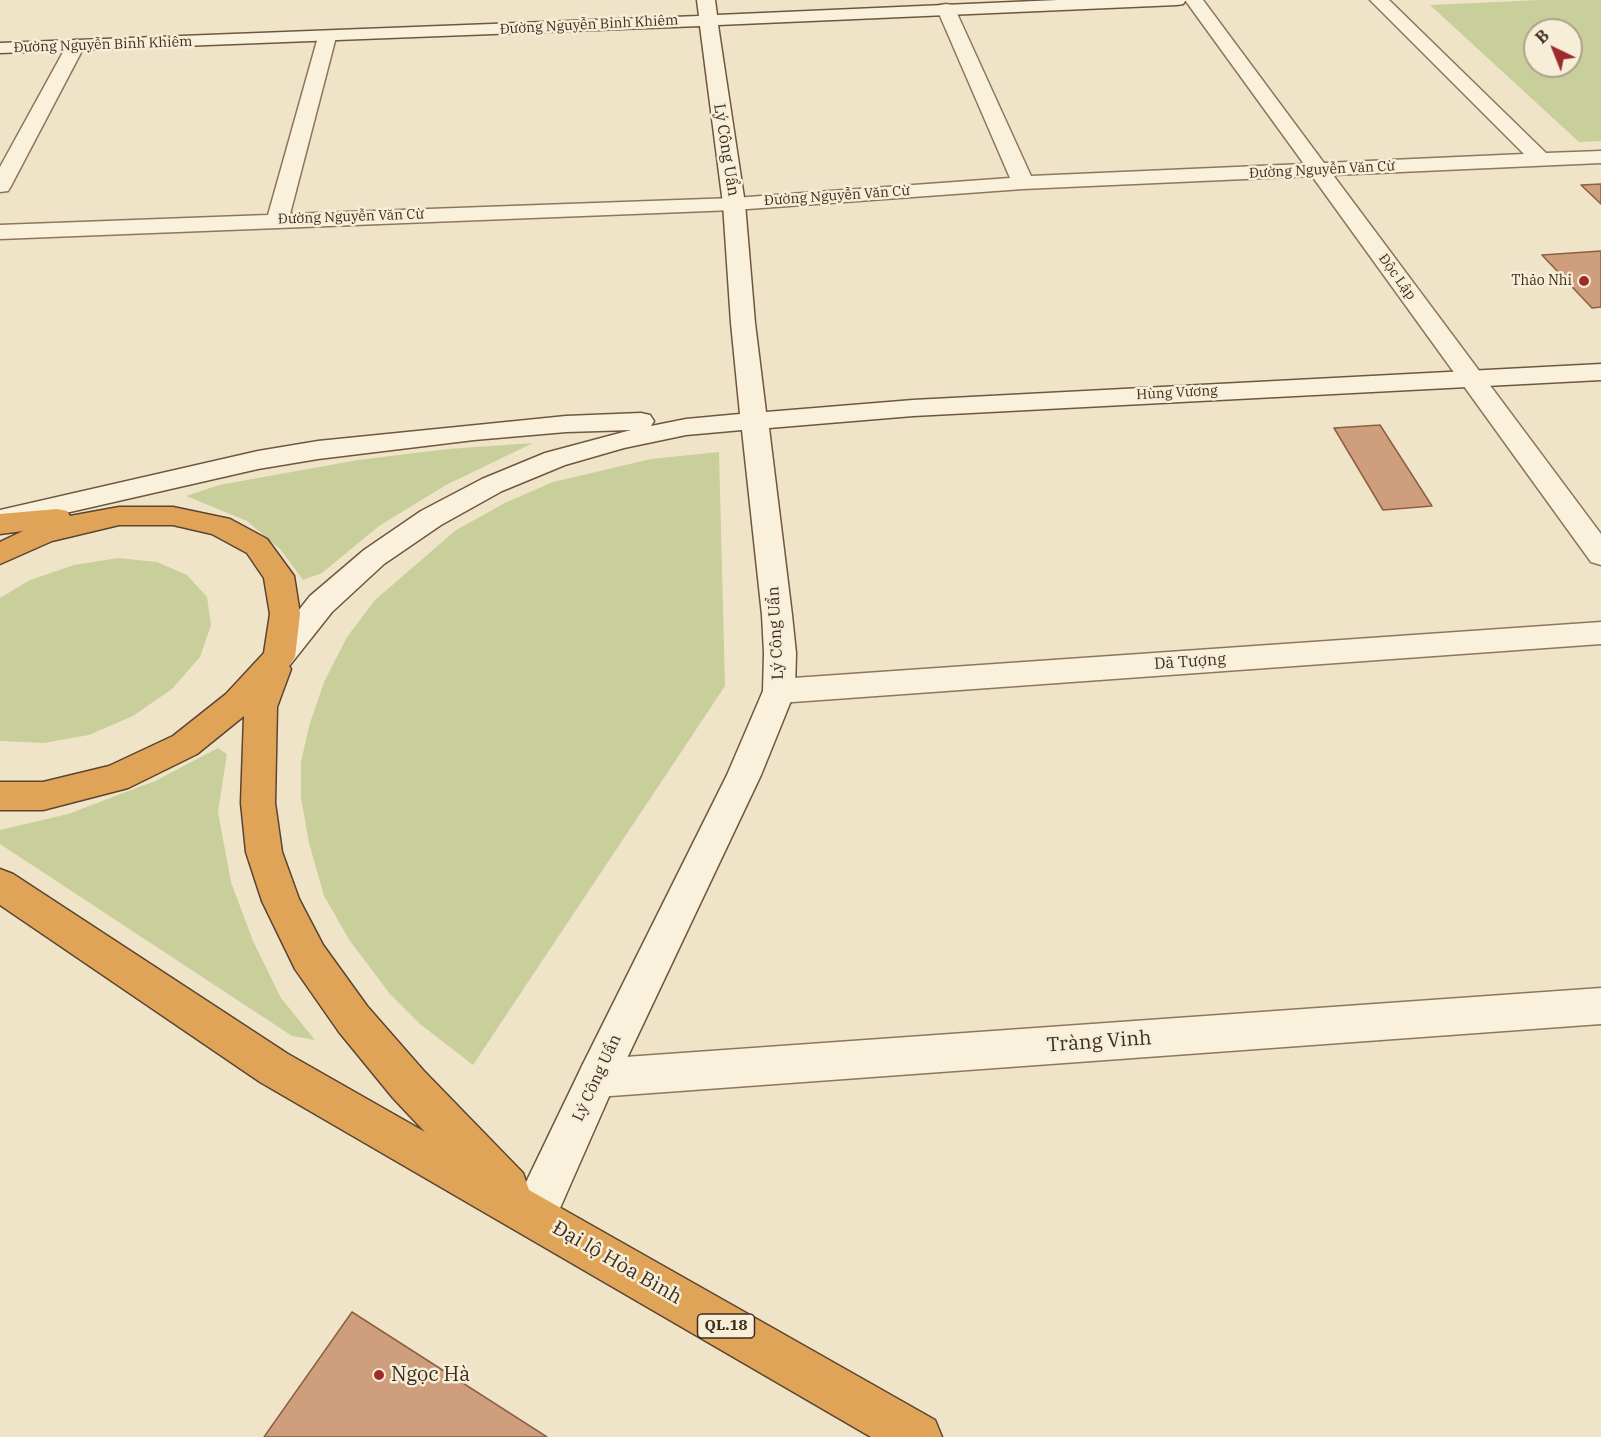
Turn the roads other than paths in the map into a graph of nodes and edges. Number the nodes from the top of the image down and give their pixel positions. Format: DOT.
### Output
graph roads {
  1 [pos="1178,0"];
  2 [pos="1194,0"];
  3 [pos="1379,0"];
  4 [pos="707,9"];
  5 [pos="946,9"];
  6 [pos="327,38"];
  7 [pos="76,45"];
  8 [pos="0,48"];
  9 [pos="1601,157"];
  10 [pos="1540,160"];
  11 [pos="1318,170"];
  12 [pos="1023,183"];
  13 [pos="0,186"];
  14 [pos="735,204"];
  15 [pos="278,219"];
  16 [pos="0,232"];
  17 [pos="1601,372"];
  18 [pos="1472,379"];
  19 [pos="753,420"];
  20 [pos="258,460"];
  21 [pos="118,516"];
  22 [pos="88,517"];
  23 [pos="0,519"];
  24 [pos="0,524"];
  25 [pos="42,534"];
  26 [pos="0,554"];
  27 [pos="1601,555"];
  28 [pos="1601,633"];
  29 [pos="279,657"];
  30 [pos="779,691"];
  31 [pos="0,796"];
  32 [pos="0,885"];
  33 [pos="1601,1006"];
  34 [pos="597,1078"];
  35 [pos="534,1215"];
  36 [pos="918,1437"];
  1 -- 5 [label="street, Đường Nguyễn Bỉnh Khiêm"];
  2 -- 11 [label="street, Độc Lập"];
  3 -- 10 [label="street"];
  4 -- 5 [label="street, Đường Nguyễn Bỉnh Khiêm"];
  4 -- 6 [label="street, Đường Nguyễn Bỉnh Khiêm"];
  4 -- 14 [label="street, Lý Công Uẩn"];
  5 -- 12 [label="street"];
  6 -- 7 [label="street, Đường Nguyễn Bỉnh Khiêm"];
  6 -- 15 [label="street"];
  7 -- 8 [label="street, Đường Nguyễn Bỉnh Khiêm"];
  7 -- 13 [label="street"];
  9 -- 10 [label="street, Đường Nguyễn Văn Cừ"];
  10 -- 11 [label="street, Đường Nguyễn Văn Cừ"];
  11 -- 12 [label="street, Đường Nguyễn Văn Cừ"];
  11 -- 18 [label="street, Độc Lập"];
  12 -- 14 [label="street, Đường Nguyễn Văn Cừ"];
  14 -- 15 [label="street, Đường Nguyễn Văn Cừ"];
  14 -- 19 [label="street, Lý Công Uẩn"];
  15 -- 16 [label="street, Đường Nguyễn Văn Cừ"];
  17 -- 18 [label="street, Hùng Vương"];
  18 -- 19 [label="street, Hùng Vương"];
  18 -- 27 [label="street, Độc Lập"];
  19 -- 20 [label="street"];
  19 -- 29 [label="street"];
  19 -- 30 [label="street, Lý Công Uẩn"];
  20 -- 22 [label="street"];
  20 -- 23 [label="street"];
  21 -- 22 [label="highway"];
  21 -- 25 [label="highway"];
  21 -- 29 [label="highway"];
  22 -- 24 [label="highway"];
  22 -- 25 [label="street"];
  25 -- 26 [label="highway"];
  28 -- 30 [label="street, Dã Tượng"];
  29 -- 31 [label="highway"];
  29 -- 35 [label="highway"];
  30 -- 34 [label="street, Lý Công Uẩn"];
  32 -- 35 [label="highway, Đại lộ Hòa Bình"];
  33 -- 34 [label="street, Tràng Vinh"];
  34 -- 35 [label="street, Lý Công Uẩn"];
  35 -- 36 [label="highway, Đại lộ Hòa Bình / QL.18"];
}
